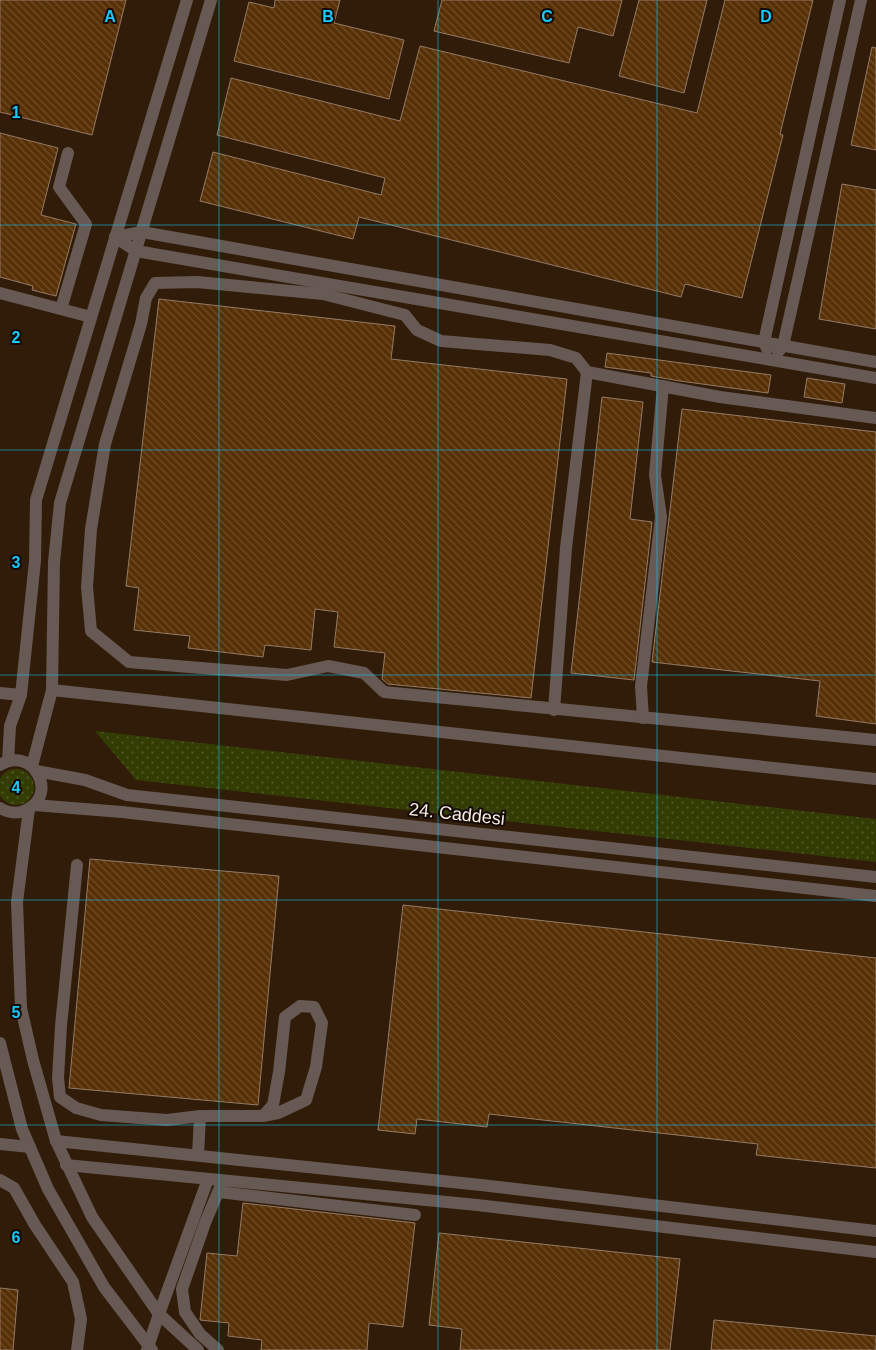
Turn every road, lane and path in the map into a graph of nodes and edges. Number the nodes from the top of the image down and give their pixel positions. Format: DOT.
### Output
graph roads {
  1 [pos="187,0"];
  2 [pos="211,0"];
  3 [pos="840,0"];
  4 [pos="861,0"];
  5 [pos="68,152"];
  6 [pos="142,232"];
  7 [pos="115,236"];
  8 [pos="136,251"];
  9 [pos="0,293"];
  10 [pos="61,309"];
  11 [pos="91,317"];
  12 [pos="764,342"];
  13 [pos="783,346"];
  14 [pos="772,359"];
  15 [pos="876,362"];
  16 [pos="587,372"];
  17 [pos="876,378"];
  18 [pos="663,386"];
  19 [pos="876,418"];
  20 [pos="52,690"];
  21 [pos="0,693"];
  22 [pos="21,695"];
  23 [pos="554,710"];
  24 [pos="643,718"];
  25 [pos="876,740"];
  26 [pos="3,764"];
  27 [pos="34,768"];
  28 [pos="876,779"];
  29 [pos="31,807"];
  30 [pos="0,808"];
  31 [pos="77,865"];
  32 [pos="876,877"];
  33 [pos="876,896"];
  34 [pos="0,1044"];
  35 [pos="200,1116"];
  36 [pos="263,1116"];
  37 [pos="56,1140"];
  38 [pos="0,1144"];
  39 [pos="30,1147"];
  40 [pos="198,1155"];
  41 [pos="66,1165"];
  42 [pos="208,1179"];
  43 [pos="0,1180"];
  44 [pos="220,1186"];
  45 [pos="416,1215"];
  46 [pos="876,1231"];
  47 [pos="876,1252"];
  48 [pos="159,1314"];
  49 [pos="149,1349"];
  50 [pos="77,1350"];
  51 [pos="198,1350"];
  52 [pos="218,1350"];
  1 -- 7 [label="street"];
  2 -- 6 [label="street"];
  3 -- 12 [label="street"];
  4 -- 13 [label="street"];
  5 -- 10 [label="street"];
  6 -- 7 [label="street"];
  6 -- 8 [label="street"];
  6 -- 12 [label="street"];
  7 -- 8 [label="street"];
  7 -- 11 [label="street"];
  8 -- 14 [label="street"];
  8 -- 20 [label="street"];
  9 -- 10 [label="street"];
  10 -- 11 [label="street"];
  11 -- 22 [label="street"];
  12 -- 13 [label="street"];
  12 -- 14 [label="street"];
  13 -- 14 [label="street"];
  13 -- 15 [label="street"];
  14 -- 17 [label="street"];
  16 -- 18 [label="street"];
  16 -- 23 [label="street"];
  16 -- 23 [label="street"];
  18 -- 19 [label="street"];
  18 -- 24 [label="street"];
  20 -- 27 [label="street"];
  20 -- 28 [label="street"];
  21 -- 22 [label="street"];
  22 -- 26 [label="street"];
  23 -- 24 [label="street"];
  24 -- 25 [label="street"];
  26 -- 27 [label="street, 24. Caddesi"];
  27 -- 29 [label="street"];
  27 -- 32 [label="street, 24. Caddesi"];
  29 -- 30 [label="street, 24. Caddesi"];
  29 -- 33 [label="street, 24. Caddesi"];
  29 -- 37 [label="street"];
  31 -- 35 [label="street"];
  34 -- 39 [label="street"];
  35 -- 36 [label="street"];
  35 -- 40 [label="street"];
  36 -- 36 [label="street"];
  37 -- 40 [label="street"];
  37 -- 41 [label="street"];
  38 -- 39 [label="street"];
  39 -- 49 [label="street"];
  40 -- 46 [label="street"];
  41 -- 42 [label="street"];
  41 -- 48 [label="street"];
  42 -- 44 [label="street"];
  42 -- 48 [label="street"];
  43 -- 50 [label="street"];
  44 -- 45 [label="street"];
  44 -- 47 [label="street"];
  44 -- 52 [label="street"];
  48 -- 49 [label="street"];
  48 -- 51 [label="street"];
}
